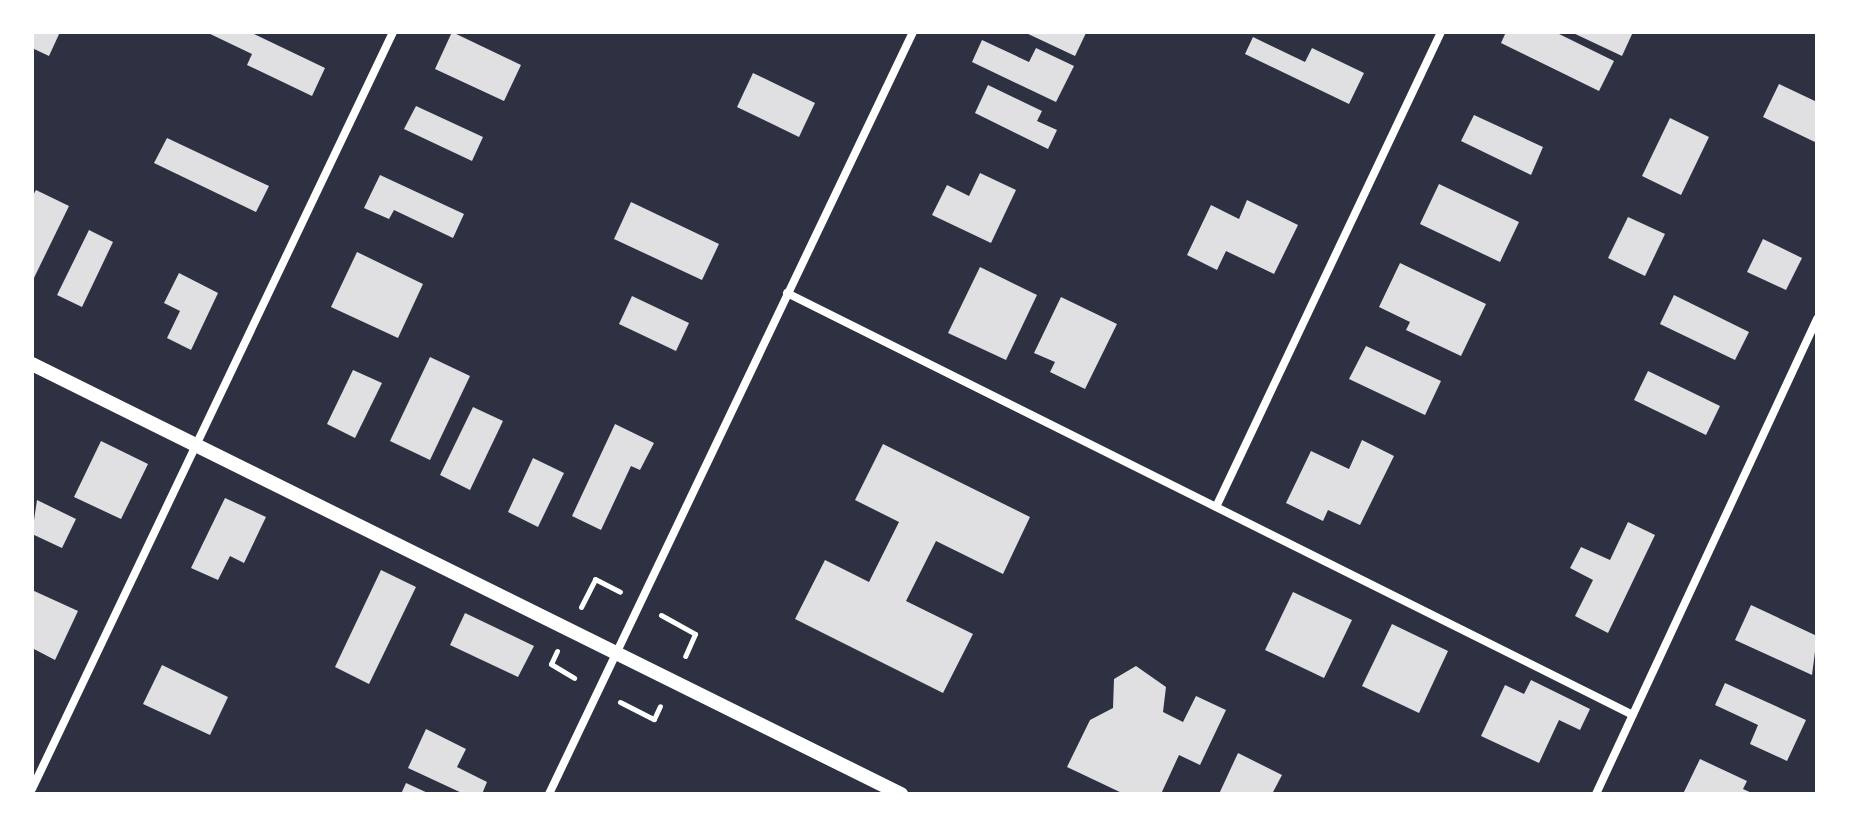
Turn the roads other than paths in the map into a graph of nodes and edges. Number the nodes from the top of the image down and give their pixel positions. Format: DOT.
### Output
graph roads {
  1 [pos="393,32"];
  2 [pos="913,32"];
  3 [pos="1441,32"];
  4 [pos="787,293"];
  5 [pos="1817,319"];
  6 [pos="32,364"];
  7 [pos="199,442"];
  8 [pos="1216,507"];
  9 [pos="616,650"];
  10 [pos="1633,715"];
  11 [pos="32,789"];
  12 [pos="549,794"];
  13 [pos="901,794"];
  14 [pos="1596,794"];
  1 -- 7 [label="street"];
  2 -- 4 [label="street"];
  3 -- 8 [label="street"];
  4 -- 8 [label="street"];
  4 -- 9 [label="street"];
  5 -- 10 [label="street"];
  6 -- 7 [label="street"];
  7 -- 9 [label="street"];
  7 -- 11 [label="street"];
  8 -- 10 [label="street"];
  9 -- 12 [label="street"];
  9 -- 13 [label="street"];
  10 -- 14 [label="street"];
}
